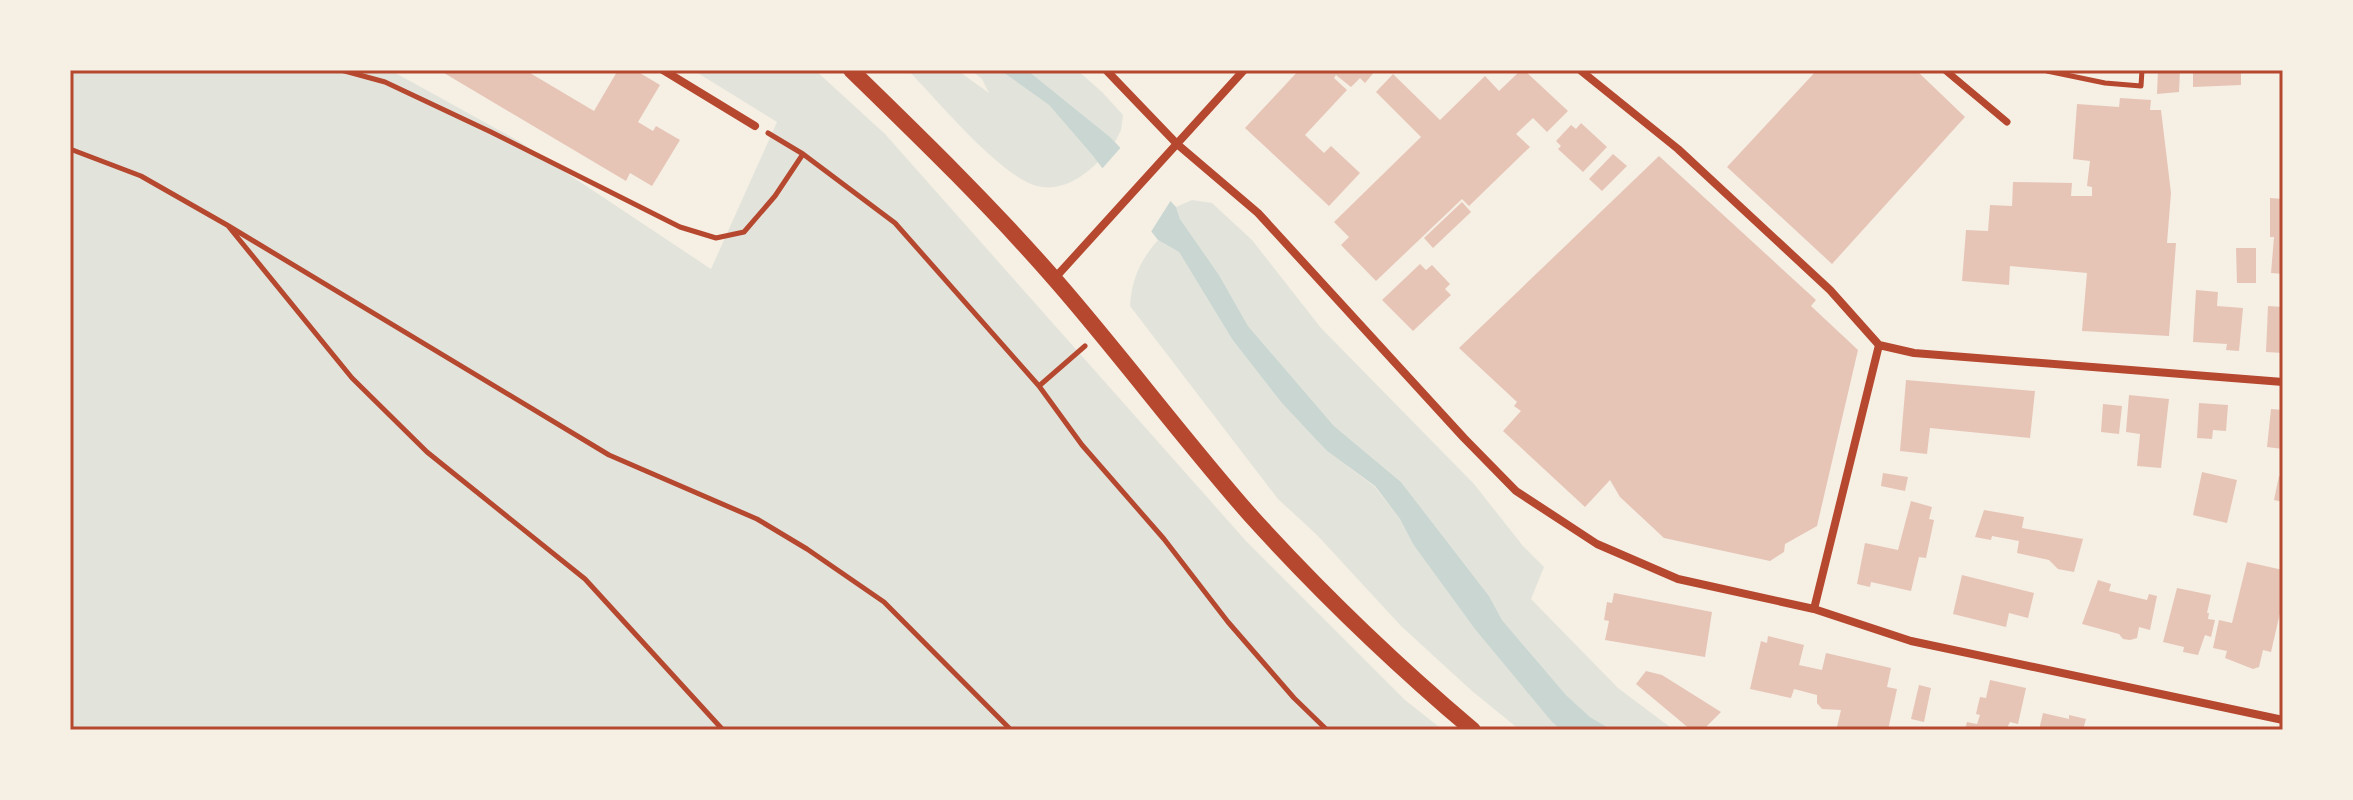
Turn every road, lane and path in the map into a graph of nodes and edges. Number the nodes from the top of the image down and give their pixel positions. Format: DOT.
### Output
graph roads {
  1 [pos="341,70"];
  2 [pos="663,70"];
  3 [pos="851,70"];
  4 [pos="1106,70"];
  5 [pos="1244,70"];
  6 [pos="1580,70"];
  7 [pos="1945,70"];
  8 [pos="2142,70"];
  9 [pos="2047,71"];
  10 [pos="2007,122"];
  11 [pos="755,126"];
  12 [pos="1177,144"];
  13 [pos="70,149"];
  14 [pos="803,154"];
  15 [pos="227,225"];
  16 [pos="1054,279"];
  17 [pos="1101,332"];
  18 [pos="1879,345"];
  19 [pos="2283,382"];
  20 [pos="1039,386"];
  21 [pos="1814,609"];
  22 [pos="2283,718"];
  23 [pos="723,730"];
  24 [pos="1011,730"];
  25 [pos="1327,730"];
  26 [pos="1473,730"];
  1 -- 14 [label="path"];
  2 -- 11 [label="street"];
  3 -- 16 [label="main road"];
  4 -- 12 [label="street"];
  5 -- 12 [label="street"];
  6 -- 18 [label="street"];
  7 -- 10 [label="street"];
  8 -- 9 [label="path"];
  11 -- 14 [label="path"];
  12 -- 16 [label="street"];
  12 -- 21 [label="street"];
  13 -- 15 [label="path"];
  14 -- 20 [label="path"];
  15 -- 23 [label="path"];
  15 -- 24 [label="path"];
  16 -- 17 [label="main road"];
  17 -- 20 [label="path"];
  17 -- 26 [label="main road"];
  18 -- 19 [label="street"];
  18 -- 21 [label="street"];
  20 -- 25 [label="path"];
  21 -- 22 [label="street"];
}
